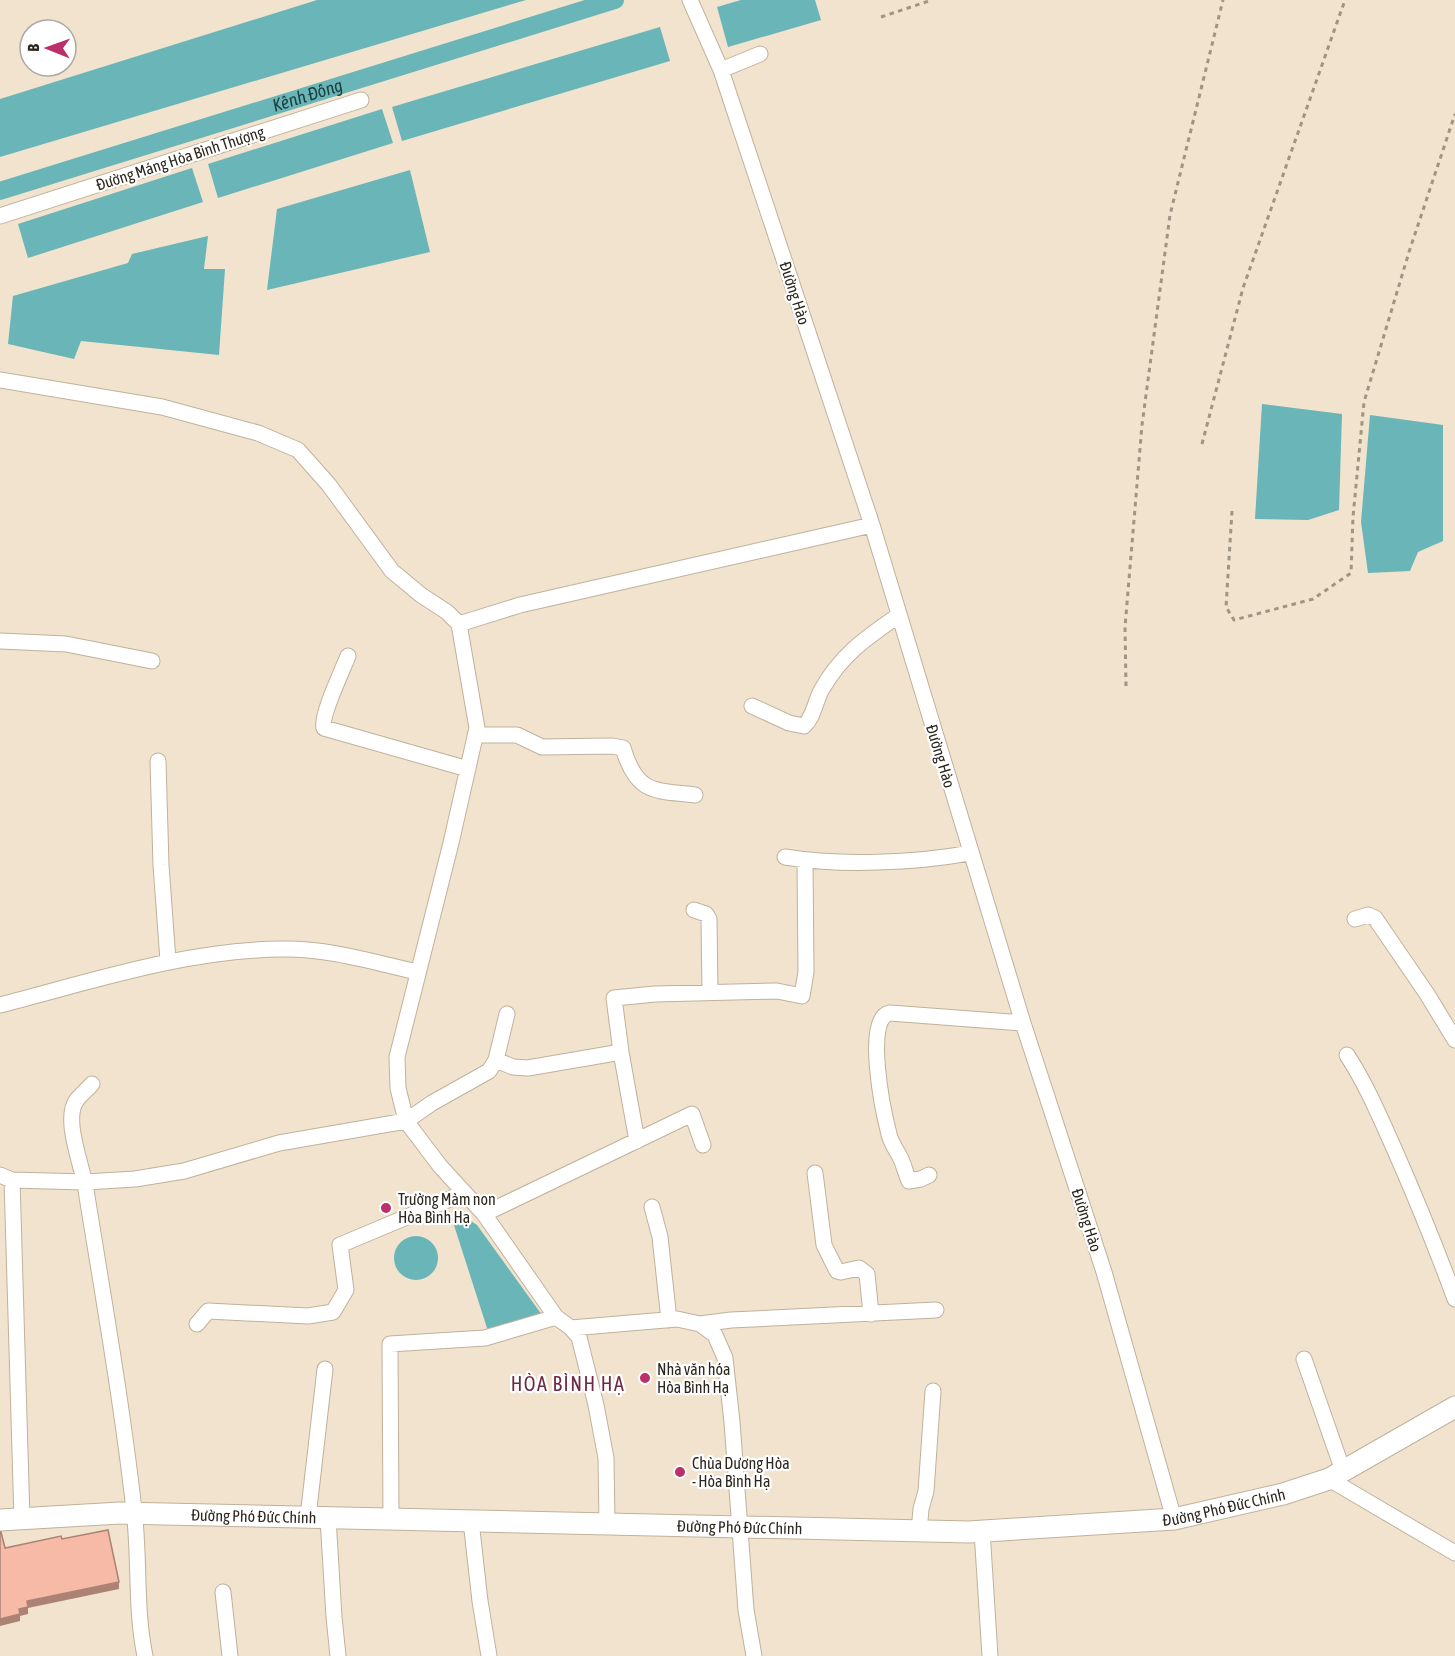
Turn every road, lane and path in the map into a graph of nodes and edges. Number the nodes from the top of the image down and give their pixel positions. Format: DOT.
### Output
graph roads {
  1 [pos="690,0"];
  2 [pos="932,0"];
  3 [pos="1223,0"];
  4 [pos="1345,0"];
  5 [pos="881,17"];
  6 [pos="760,54"];
  7 [pos="721,70"];
  8 [pos="361,100"];
  9 [pos="1455,114"];
  10 [pos="0,216"];
  11 [pos="0,380"];
  12 [pos="1202,444"];
  13 [pos="1232,511"];
  14 [pos="872,525"];
  15 [pos="899,615"];
  16 [pos="459,624"];
  17 [pos="0,641"];
  18 [pos="348,656"];
  19 [pos="152,661"];
  20 [pos="1126,686"];
  21 [pos="752,706"];
  22 [pos="475,735"];
  23 [pos="158,761"];
  24 [pos="468,769"];
  25 [pos="695,795"];
  26 [pos="970,853"];
  27 [pos="785,857"];
  28 [pos="805,861"];
  29 [pos="694,910"];
  30 [pos="1355,919"];
  31 [pos="168,962"];
  32 [pos="417,972"];
  33 [pos="710,993"];
  34 [pos="0,1005"];
  35 [pos="507,1014"];
  36 [pos="1023,1023"];
  37 [pos="1455,1040"];
  38 [pos="621,1052"];
  39 [pos="1347,1055"];
  40 [pos="496,1060"];
  41 [pos="92,1084"];
  42 [pos="406,1121"];
  43 [pos="637,1141"];
  44 [pos="703,1145"];
  45 [pos="815,1173"];
  46 [pos="929,1175"];
  47 [pos="6,1177"];
  48 [pos="85,1182"];
  49 [pos="464,1193"];
  50 [pos="652,1208"];
  51 [pos="484,1214"];
  52 [pos="1455,1299"];
  53 [pos="936,1310"];
  54 [pos="871,1314"];
  55 [pos="556,1317"];
  56 [pos="669,1320"];
  57 [pos="197,1324"];
  58 [pos="700,1324"];
  59 [pos="571,1328"];
  60 [pos="1304,1359"];
  61 [pos="325,1369"];
  62 [pos="933,1391"];
  63 [pos="1455,1407"];
  64 [pos="1336,1475"];
  65 [pos="135,1514"];
  66 [pos="318,1518"];
  67 [pos="1174,1518"];
  68 [pos="22,1519"];
  69 [pos="391,1519"];
  70 [pos="0,1520"];
  71 [pos="471,1521"];
  72 [pos="607,1524"];
  73 [pos="740,1528"];
  74 [pos="919,1531"];
  75 [pos="982,1531"];
  76 [pos="1455,1553"];
  77 [pos="223,1592"];
  78 [pos="334,1655"];
  79 [pos="145,1656"];
  80 [pos="230,1656"];
  81 [pos="489,1656"];
  82 [pos="754,1656"];
  83 [pos="990,1656"];
  1 -- 7 [label="street, Đường Hào"];
  2 -- 5 [label="path"];
  3 -- 20 [label="path"];
  4 -- 12 [label="path"];
  6 -- 7 [label="street"];
  7 -- 14 [label="street, Đường Hào"];
  8 -- 10 [label="street, Đường Máng Hòa Bình Thượng"];
  9 -- 13 [label="path"];
  11 -- 16 [label="street"];
  14 -- 15 [label="street, Đường Hào"];
  14 -- 16 [label="street"];
  15 -- 21 [label="street"];
  15 -- 26 [label="street, Đường Hào"];
  16 -- 22 [label="street"];
  17 -- 19 [label="street"];
  18 -- 24 [label="street"];
  22 -- 24 [label="street"];
  22 -- 25 [label="street"];
  23 -- 31 [label="street"];
  24 -- 32 [label="street"];
  26 -- 28 [label="street"];
  26 -- 36 [label="street, Đường Hào"];
  27 -- 28 [label="street"];
  28 -- 33 [label="street"];
  29 -- 33 [label="street"];
  30 -- 37 [label="street"];
  31 -- 32 [label="street"];
  31 -- 34 [label="street"];
  32 -- 42 [label="street"];
  33 -- 38 [label="street"];
  35 -- 40 [label="street"];
  36 -- 46 [label="street"];
  36 -- 67 [label="street, Đường Hào"];
  38 -- 40 [label="street"];
  38 -- 43 [label="street"];
  39 -- 52 [label="street"];
  40 -- 42 [label="street"];
  41 -- 48 [label="street"];
  42 -- 48 [label="street"];
  42 -- 49 [label="street"];
  43 -- 44 [label="street"];
  43 -- 51 [label="street"];
  45 -- 54 [label="street"];
  47 -- 48 [label="street"];
  47 -- 68 [label="street"];
  48 -- 65 [label="street"];
  49 -- 51 [label="street"];
  49 -- 57 [label="street"];
  50 -- 56 [label="street"];
  51 -- 55 [label="street"];
  53 -- 54 [label="street"];
  54 -- 58 [label="street"];
  55 -- 59 [label="street"];
  55 -- 69 [label="street"];
  56 -- 58 [label="street"];
  56 -- 59 [label="street"];
  58 -- 73 [label="street"];
  59 -- 72 [label="street"];
  60 -- 64 [label="street"];
  61 -- 66 [label="street"];
  62 -- 74 [label="street"];
  63 -- 64 [label="main road, Đường Phó Đức Chính"];
  64 -- 67 [label="main road, Đường Phó Đức Chính"];
  64 -- 76 [label="street"];
  65 -- 66 [label="main road, Đường Phó Đức Chính"];
  65 -- 68 [label="main road, Đường Phó Đức Chính"];
  65 -- 79 [label="street"];
  66 -- 69 [label="main road, Đường Phó Đức Chính"];
  66 -- 78 [label="street"];
  67 -- 75 [label="main road, Đường Phó Đức Chính"];
  68 -- 70 [label="main road, Đường Phó Đức Chính"];
  69 -- 71 [label="main road, Đường Phó Đức Chính"];
  71 -- 72 [label="main road, Đường Phó Đức Chính"];
  71 -- 81 [label="street"];
  72 -- 73 [label="main road, Đường Phó Đức Chính"];
  73 -- 74 [label="main road, Đường Phó Đức Chính"];
  73 -- 82 [label="street"];
  74 -- 75 [label="main road, Đường Phó Đức Chính"];
  75 -- 83 [label="street"];
  77 -- 80 [label="street"];
}
